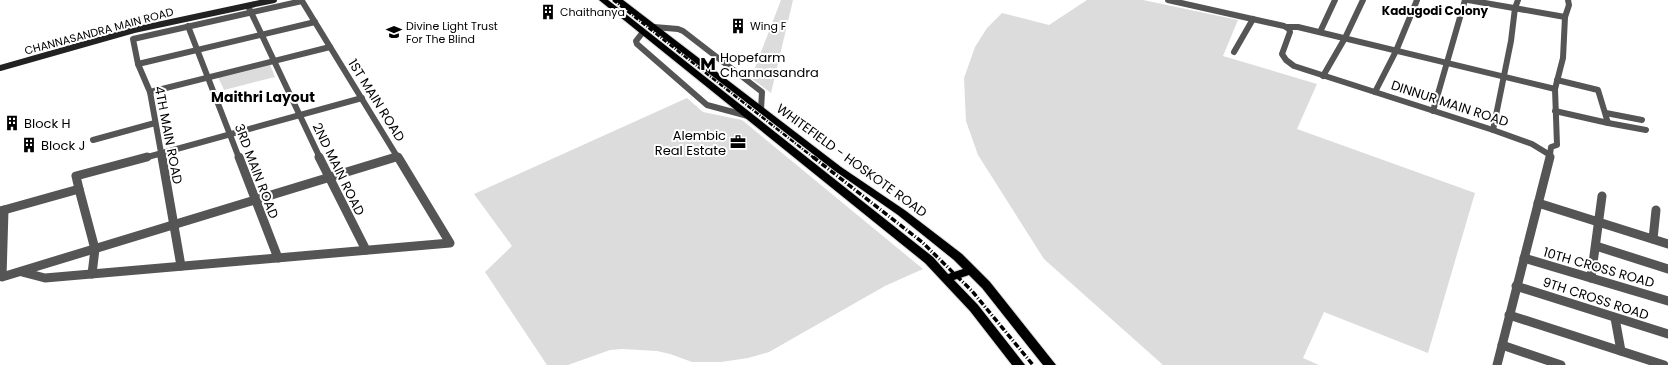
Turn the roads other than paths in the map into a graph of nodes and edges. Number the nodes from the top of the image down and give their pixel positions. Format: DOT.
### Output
graph roads {
  1 [pos="260,0"];
  2 [pos="274,0"];
  3 [pos="603,0"];
  4 [pos="618,0"];
  5 [pos="1168,0"];
  6 [pos="1335,0"];
  7 [pos="1363,0"];
  8 [pos="1417,0"];
  9 [pos="1465,0"];
  10 [pos="1468,0"];
  11 [pos="1518,0"];
  12 [pos="1568,0"];
  13 [pos="302,1"];
  14 [pos="1515,8"];
  15 [pos="249,9"];
  16 [pos="1565,17"];
  17 [pos="1253,19"];
  18 [pos="315,22"];
  19 [pos="151,25"];
  20 [pos="188,26"];
  21 [pos="654,27"];
  22 [pos="1287,27"];
  23 [pos="643,32"];
  24 [pos="1320,32"];
  25 [pos="261,35"];
  26 [pos="1345,38"];
  27 [pos="330,47"];
  28 [pos="198,50"];
  29 [pos="1396,51"];
  30 [pos="1234,52"];
  31 [pos="274,61"];
  32 [pos="1446,63"];
  33 [pos="138,64"];
  34 [pos="0,65"];
  35 [pos="0,68"];
  36 [pos="1323,76"];
  37 [pos="1504,76"];
  38 [pos="208,77"];
  39 [pos="1557,80"];
  40 [pos="1555,89"];
  41 [pos="150,92"];
  42 [pos="1374,92"];
  43 [pos="362,98"];
  44 [pos="761,110"];
  45 [pos="1433,110"];
  46 [pos="1555,111"];
  47 [pos="1606,113"];
  48 [pos="299,114"];
  49 [pos="748,116"];
  50 [pos="1623,116"];
  51 [pos="1642,120"];
  52 [pos="155,123"];
  53 [pos="1608,123"];
  54 [pos="1493,130"];
  55 [pos="1626,130"];
  56 [pos="1646,130"];
  57 [pos="229,133"];
  58 [pos="93,140"];
  59 [pos="160,152"];
  60 [pos="1550,155"];
  61 [pos="398,156"];
  62 [pos="329,178"];
  63 [pos="79,189"];
  64 [pos="1602,196"];
  65 [pos="255,200"];
  66 [pos="1538,203"];
  67 [pos="1656,210"];
  68 [pos="2,211"];
  69 [pos="1598,222"];
  70 [pos="174,225"];
  71 [pos="1654,239"];
  72 [pos="1668,244"];
  73 [pos="1596,246"];
  74 [pos="94,249"];
  75 [pos="366,250"];
  76 [pos="278,258"];
  77 [pos="1524,258"];
  78 [pos="181,266"];
  79 [pos="1668,269"];
  80 [pos="972,270"];
  81 [pos="22,272"];
  82 [pos="92,274"];
  83 [pos="947,278"];
  84 [pos="1591,278"];
  85 [pos="1516,286"];
  86 [pos="1668,301"];
  87 [pos="1509,315"];
  88 [pos="1615,318"];
  89 [pos="1668,334"];
  90 [pos="1502,345"];
  91 [pos="1621,351"];
  92 [pos="1019,365"];
  93 [pos="1050,365"];
  94 [pos="1497,365"];
  95 [pos="1561,365"];
  96 [pos="1664,365"];
  1 -- 19 [label="main road, CHANNASANDRA MAIN ROAD"];
  2 -- 15 [label="main road, CHANNASANDRA MAIN ROAD"];
  3 -- 23 [label="main road, WHITEFIELD - HOSKOTE ROAD"];
  4 -- 21 [label="main road, WHITEFIELD - HOSKOTE ROAD"];
  5 -- 17 [label="street"];
  6 -- 24 [label="street"];
  7 -- 26 [label="street"];
  8 -- 29 [label="street"];
  9 -- 32 [label="street"];
  10 -- 14 [label="street"];
  11 -- 14 [label="street"];
  12 -- 16 [label="street"];
  13 -- 15 [label="street, 4TH MAIN ROAD"];
  13 -- 18 [label="street, 1ST MAIN ROAD"];
  14 -- 16 [label="street"];
  14 -- 37 [label="street"];
  15 -- 19 [label="main road, CHANNASANDRA MAIN ROAD"];
  15 -- 20 [label="street, 4TH MAIN ROAD"];
  15 -- 25 [label="street, 2ND MAIN ROAD"];
  16 -- 39 [label="street"];
  17 -- 22 [label="street"];
  17 -- 30 [label="street"];
  18 -- 25 [label="street"];
  18 -- 27 [label="street, 1ST MAIN ROAD"];
  19 -- 34 [label="main road, CHANNASANDRA MAIN ROAD"];
  19 -- 35 [label="main road, CHANNASANDRA MAIN ROAD"];
  20 -- 28 [label="street, 3RD MAIN ROAD"];
  20 -- 33 [label="street, 4TH MAIN ROAD"];
  21 -- 44 [label="main road, WHITEFIELD - HOSKOTE ROAD"];
  21 -- 44 [label="street"];
  22 -- 24 [label="street"];
  22 -- 36 [label="street, DINNUR MAIN ROAD"];
  23 -- 49 [label="main road, WHITEFIELD - HOSKOTE ROAD"];
  23 -- 49 [label="street"];
  24 -- 26 [label="street"];
  25 -- 28 [label="street"];
  25 -- 31 [label="street, 2ND MAIN ROAD"];
  26 -- 29 [label="street"];
  26 -- 36 [label="street"];
  27 -- 31 [label="street"];
  27 -- 43 [label="street, 1ST MAIN ROAD"];
  28 -- 33 [label="street"];
  28 -- 38 [label="street, 3RD MAIN ROAD"];
  29 -- 32 [label="street"];
  29 -- 42 [label="street"];
  31 -- 38 [label="street"];
  31 -- 48 [label="street, 2ND MAIN ROAD"];
  32 -- 37 [label="street"];
  32 -- 45 [label="street"];
  33 -- 41 [label="street, 4TH MAIN ROAD"];
  36 -- 42 [label="street, DINNUR MAIN ROAD"];
  37 -- 40 [label="street"];
  37 -- 54 [label="street"];
  38 -- 41 [label="street"];
  38 -- 57 [label="street, 3RD MAIN ROAD"];
  39 -- 40 [label="street"];
  39 -- 47 [label="street"];
  40 -- 46 [label="street"];
  41 -- 52 [label="street, 4TH MAIN ROAD"];
  42 -- 45 [label="street, DINNUR MAIN ROAD"];
  43 -- 48 [label="street"];
  43 -- 61 [label="street, 1ST MAIN ROAD"];
  44 -- 80 [label="main road, WHITEFIELD - HOSKOTE ROAD"];
  45 -- 54 [label="street, DINNUR MAIN ROAD"];
  46 -- 53 [label="street"];
  46 -- 60 [label="street"];
  47 -- 50 [label="street"];
  47 -- 53 [label="street"];
  48 -- 57 [label="street"];
  48 -- 62 [label="street, 2ND MAIN ROAD"];
  49 -- 83 [label="main road, WHITEFIELD - HOSKOTE ROAD"];
  50 -- 51 [label="street"];
  50 -- 55 [label="street"];
  52 -- 58 [label="street"];
  52 -- 59 [label="street, 4TH MAIN ROAD"];
  53 -- 55 [label="street"];
  54 -- 60 [label="street, DINNUR MAIN ROAD"];
  55 -- 56 [label="street"];
  57 -- 59 [label="street"];
  57 -- 65 [label="street, 3RD MAIN ROAD"];
  59 -- 63 [label="street"];
  59 -- 70 [label="street, 4TH MAIN ROAD"];
  60 -- 66 [label="street"];
  61 -- 62 [label="street"];
  61 -- 75 [label="street, 1ST MAIN ROAD"];
  62 -- 65 [label="street"];
  62 -- 75 [label="street, 2ND MAIN ROAD"];
  63 -- 68 [label="street"];
  63 -- 74 [label="street"];
  64 -- 69 [label="street"];
  65 -- 70 [label="street"];
  65 -- 76 [label="street, 3RD MAIN ROAD"];
  66 -- 69 [label="street"];
  66 -- 77 [label="street"];
  67 -- 71 [label="street"];
  68 -- 81 [label="street"];
  69 -- 71 [label="street"];
  69 -- 73 [label="street"];
  70 -- 74 [label="street"];
  70 -- 78 [label="street, 4TH MAIN ROAD"];
  71 -- 72 [label="street"];
  73 -- 79 [label="street"];
  73 -- 84 [label="street"];
  74 -- 81 [label="street"];
  74 -- 82 [label="street"];
  75 -- 76 [label="street"];
  76 -- 78 [label="street"];
  77 -- 84 [label="street, 10TH CROSS ROAD"];
  77 -- 85 [label="street"];
  78 -- 82 [label="street"];
  80 -- 83 [label="main road"];
  80 -- 93 [label="main road, WHITEFIELD - HOSKOTE ROAD"];
  81 -- 82 [label="street"];
  83 -- 92 [label="main road, WHITEFIELD - HOSKOTE ROAD"];
  84 -- 86 [label="street, 10TH CROSS ROAD"];
  85 -- 87 [label="street"];
  85 -- 88 [label="street, 9TH CROSS ROAD"];
  87 -- 90 [label="street"];
  87 -- 91 [label="street"];
  88 -- 89 [label="street, 9TH CROSS ROAD"];
  88 -- 91 [label="street"];
  90 -- 94 [label="street"];
  90 -- 95 [label="street"];
  91 -- 96 [label="street"];
}
